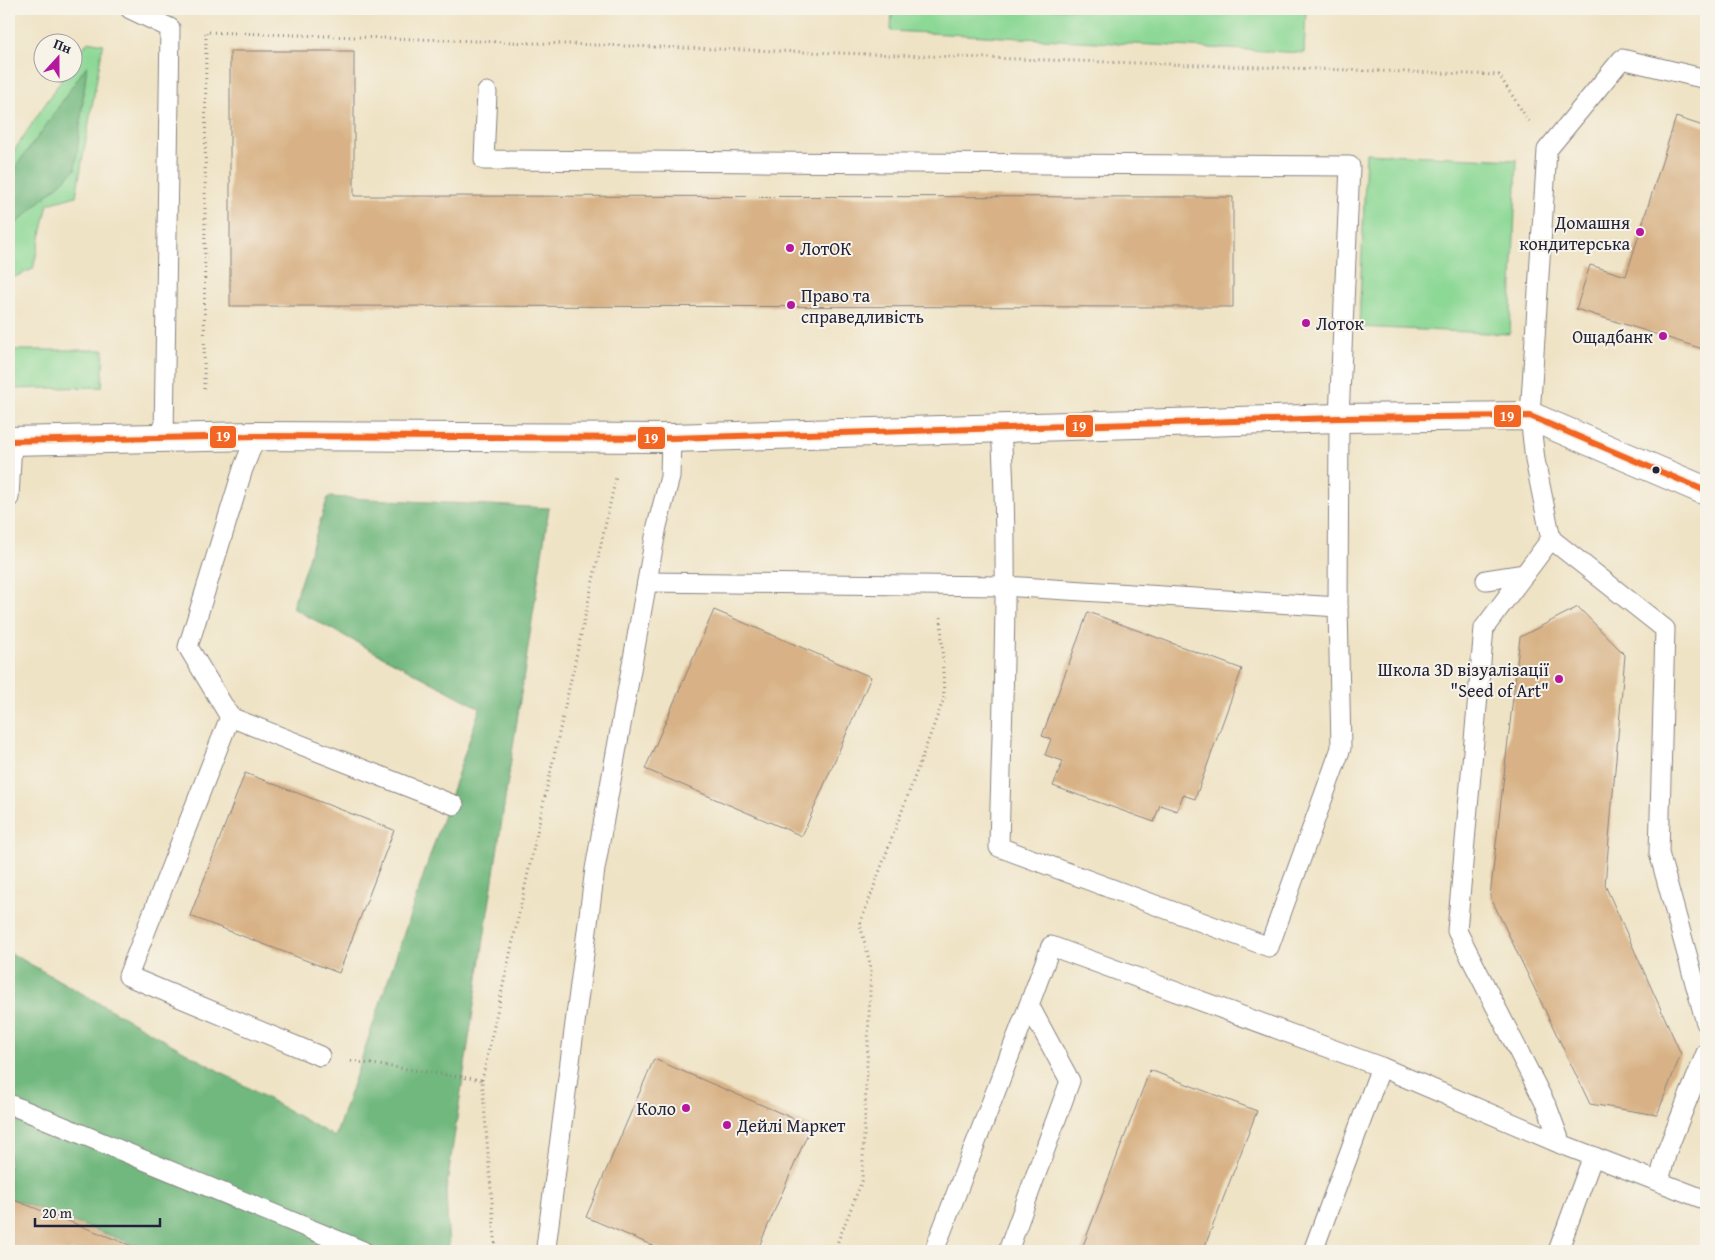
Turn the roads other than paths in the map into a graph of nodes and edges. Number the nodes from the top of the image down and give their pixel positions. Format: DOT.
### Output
graph roads {
  1 [pos="130,9"];
  2 [pos="1706,79"];
  3 [pos="487,92"];
  4 [pos="1530,416"];
  5 [pos="1339,418"];
  6 [pos="1001,429"];
  7 [pos="256,436"];
  8 [pos="164,437"];
  9 [pos="671,438"];
  10 [pos="10,441"];
  11 [pos="1706,491"];
  12 [pos="9,498"];
  13 [pos="1551,539"];
  14 [pos="1525,574"];
  15 [pos="1486,580"];
  16 [pos="647,582"];
  17 [pos="1004,586"];
  18 [pos="1338,607"];
  19 [pos="230,716"];
  20 [pos="454,805"];
  21 [pos="1030,1006"];
  22 [pos="1706,1023"];
  23 [pos="1706,1053"];
  24 [pos="320,1056"];
  25 [pos="1381,1067"];
  26 [pos="9,1104"];
  27 [pos="1561,1144"];
  28 [pos="1593,1156"];
  29 [pos="1659,1181"];
  30 [pos="1706,1200"];
  31 [pos="363,1251"];
  32 [pos="547,1251"];
  33 [pos="934,1251"];
  34 [pos="1008,1251"];
  35 [pos="1313,1251"];
  36 [pos="1558,1251"];
  1 -- 8 [label="lane"];
  2 -- 4 [label="lane"];
  3 -- 5 [label="lane"];
  4 -- 5 [label="street"];
  4 -- 11 [label="street"];
  4 -- 13 [label="lane"];
  5 -- 6 [label="street"];
  5 -- 18 [label="lane"];
  6 -- 9 [label="street"];
  6 -- 17 [label="lane"];
  7 -- 8 [label="street"];
  7 -- 9 [label="street"];
  7 -- 19 [label="lane"];
  8 -- 10 [label="street"];
  9 -- 16 [label="lane"];
  10 -- 12 [label="lane"];
  13 -- 14 [label="lane"];
  13 -- 22 [label="lane"];
  14 -- 15 [label="lane"];
  14 -- 27 [label="lane"];
  16 -- 17 [label="lane"];
  16 -- 32 [label="lane"];
  17 -- 18 [label="lane"];
  17 -- 18 [label="lane"];
  19 -- 20 [label="lane"];
  19 -- 24 [label="lane"];
  21 -- 25 [label="lane"];
  21 -- 33 [label="lane"];
  21 -- 34 [label="lane"];
  23 -- 29 [label="lane"];
  25 -- 27 [label="lane"];
  25 -- 35 [label="lane"];
  26 -- 31 [label="lane"];
  27 -- 28 [label="lane"];
  28 -- 29 [label="lane"];
  28 -- 36 [label="lane"];
  29 -- 30 [label="lane"];
}
